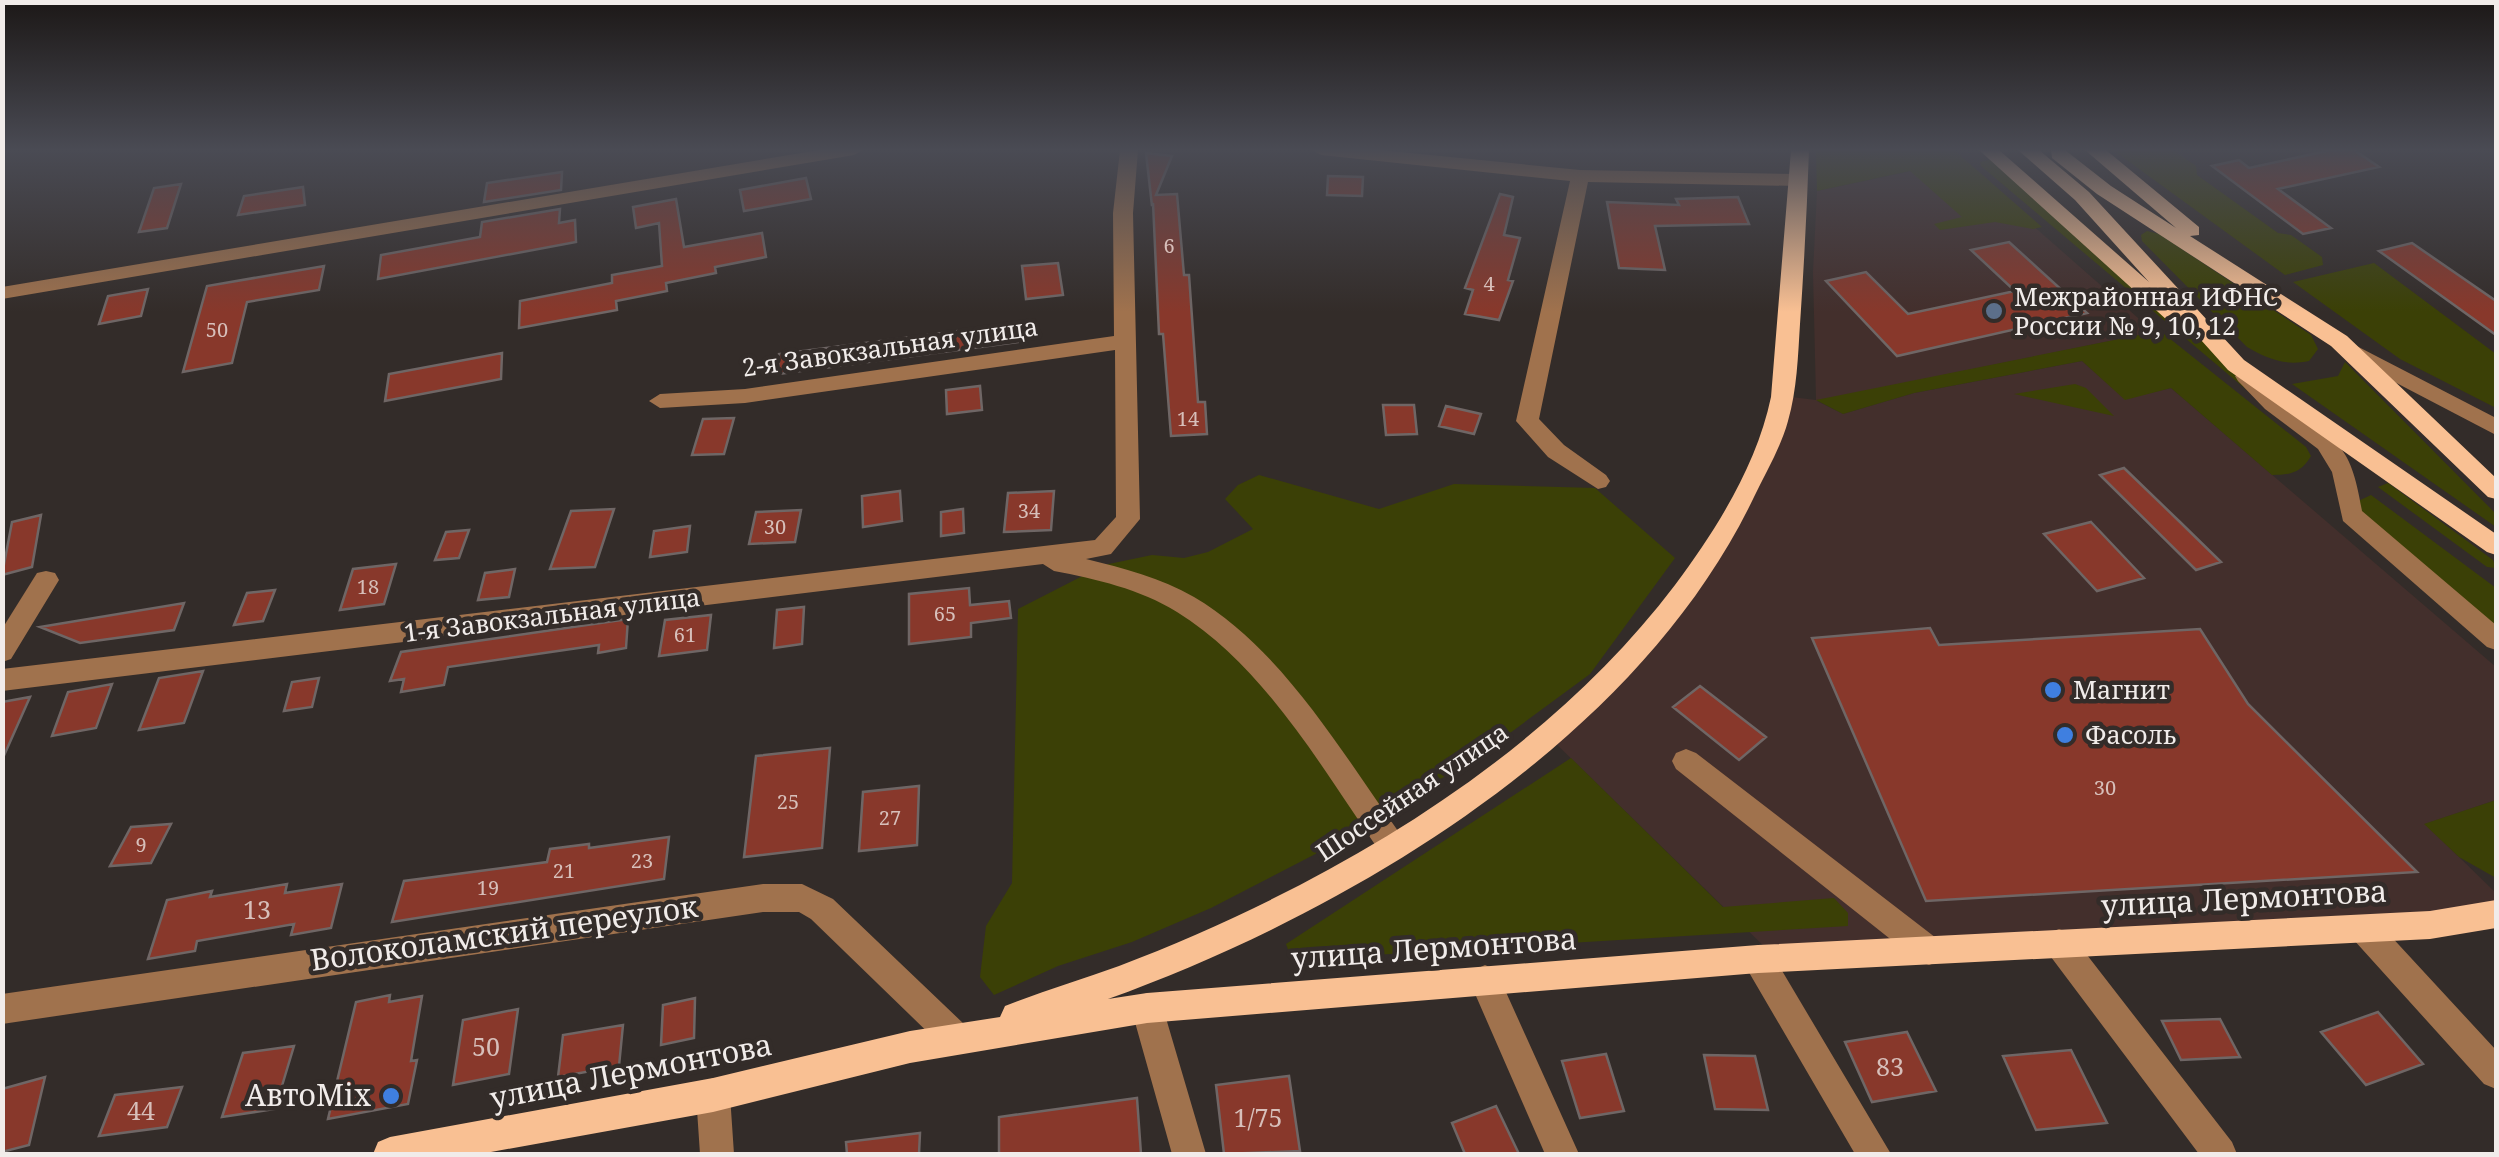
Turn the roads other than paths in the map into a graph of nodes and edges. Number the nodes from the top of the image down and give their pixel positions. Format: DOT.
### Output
graph roads {
  1 [pos="532,204"];
  2 [pos="1124,204"];
  3 [pos="1574,204"];
  4 [pos="1796,204"];
  5 [pos="2047,204"];
  6 [pos="2089,204"];
  7 [pos="2133,204"];
  8 [pos="2149,204"];
  9 [pos="2163,218"];
  10 [pos="2,293"];
  11 [pos="1127,341"];
  12 [pos="2347,348"];
  13 [pos="2236,365"];
  14 [pos="660,401"];
  15 [pos="2489,423"];
  16 [pos="2444,440"];
  17 [pos="1598,481"];
  18 [pos="2496,491"];
  19 [pos="2496,546"];
  20 [pos="1035,558"];
  21 [pos="46,580"];
  22 [pos="2496,640"];
  23 [pos="2,652"];
  24 [pos="2,680"];
  25 [pos="1686,761"];
  26 [pos="1393,847"];
  27 [pos="2496,914"];
  28 [pos="2364,928"];
  29 [pos="2060,944"];
  30 [pos="1929,951"];
  31 [pos="1758,959"];
  32 [pos="1485,980"];
  33 [pos="1147,1008"];
  34 [pos="2,1009"];
  35 [pos="954,1036"];
  36 [pos="910,1047"];
  37 [pos="2496,1073"];
  38 [pos="713,1095"];
  39 [pos="390,1154"];
  40 [pos="717,1154"];
  41 [pos="1190,1154"];
  42 [pos="1562,1154"];
  43 [pos="1874,1154"];
  44 [pos="2220,1154"];
  1 -- 10 [label="street"];
  2 -- 11 [label="street"];
  3 -- 17 [label="street"];
  4 -- 26 [label="main road, Шоссейная улица"];
  5 -- 13 [label="main road"];
  6 -- 13 [label="main road"];
  7 -- 9 [label="main road"];
  8 -- 9 [label="main road"];
  9 -- 12 [label="main road"];
  11 -- 14 [label="street, 2-я Завокзальная улица"];
  11 -- 20 [label="street, 1-я Завокзальная улица"];
  12 -- 15 [label="street"];
  12 -- 16 [label="main road"];
  13 -- 19 [label="main road"];
  13 -- 22 [label="street"];
  15 -- 16 [label="street"];
  16 -- 18 [label="main road"];
  20 -- 24 [label="street, 1-я Завокзальная улица"];
  20 -- 26 [label="street"];
  21 -- 23 [label="street"];
  25 -- 30 [label="street"];
  26 -- 35 [label="main road, Шоссейная улица"];
  27 -- 28 [label="main road, улица Лермонтова"];
  28 -- 29 [label="main road, улица Лермонтова"];
  28 -- 37 [label="street"];
  29 -- 30 [label="main road, улица Лермонтова"];
  29 -- 44 [label="street"];
  30 -- 31 [label="main road, улица Лермонтова"];
  31 -- 32 [label="main road, улица Лермонтова"];
  31 -- 43 [label="street"];
  32 -- 33 [label="main road, улица Лермонтова"];
  32 -- 42 [label="street"];
  33 -- 36 [label="main road, улица Лермонтова"];
  33 -- 41 [label="street"];
  34 -- 35 [label="street, Волоколамский переулок"];
  35 -- 36 [label="main road, Шоссейная улица"];
  36 -- 38 [label="main road, улица Лермонтова"];
  38 -- 39 [label="main road, улица Лермонтова"];
  38 -- 40 [label="street"];
}
